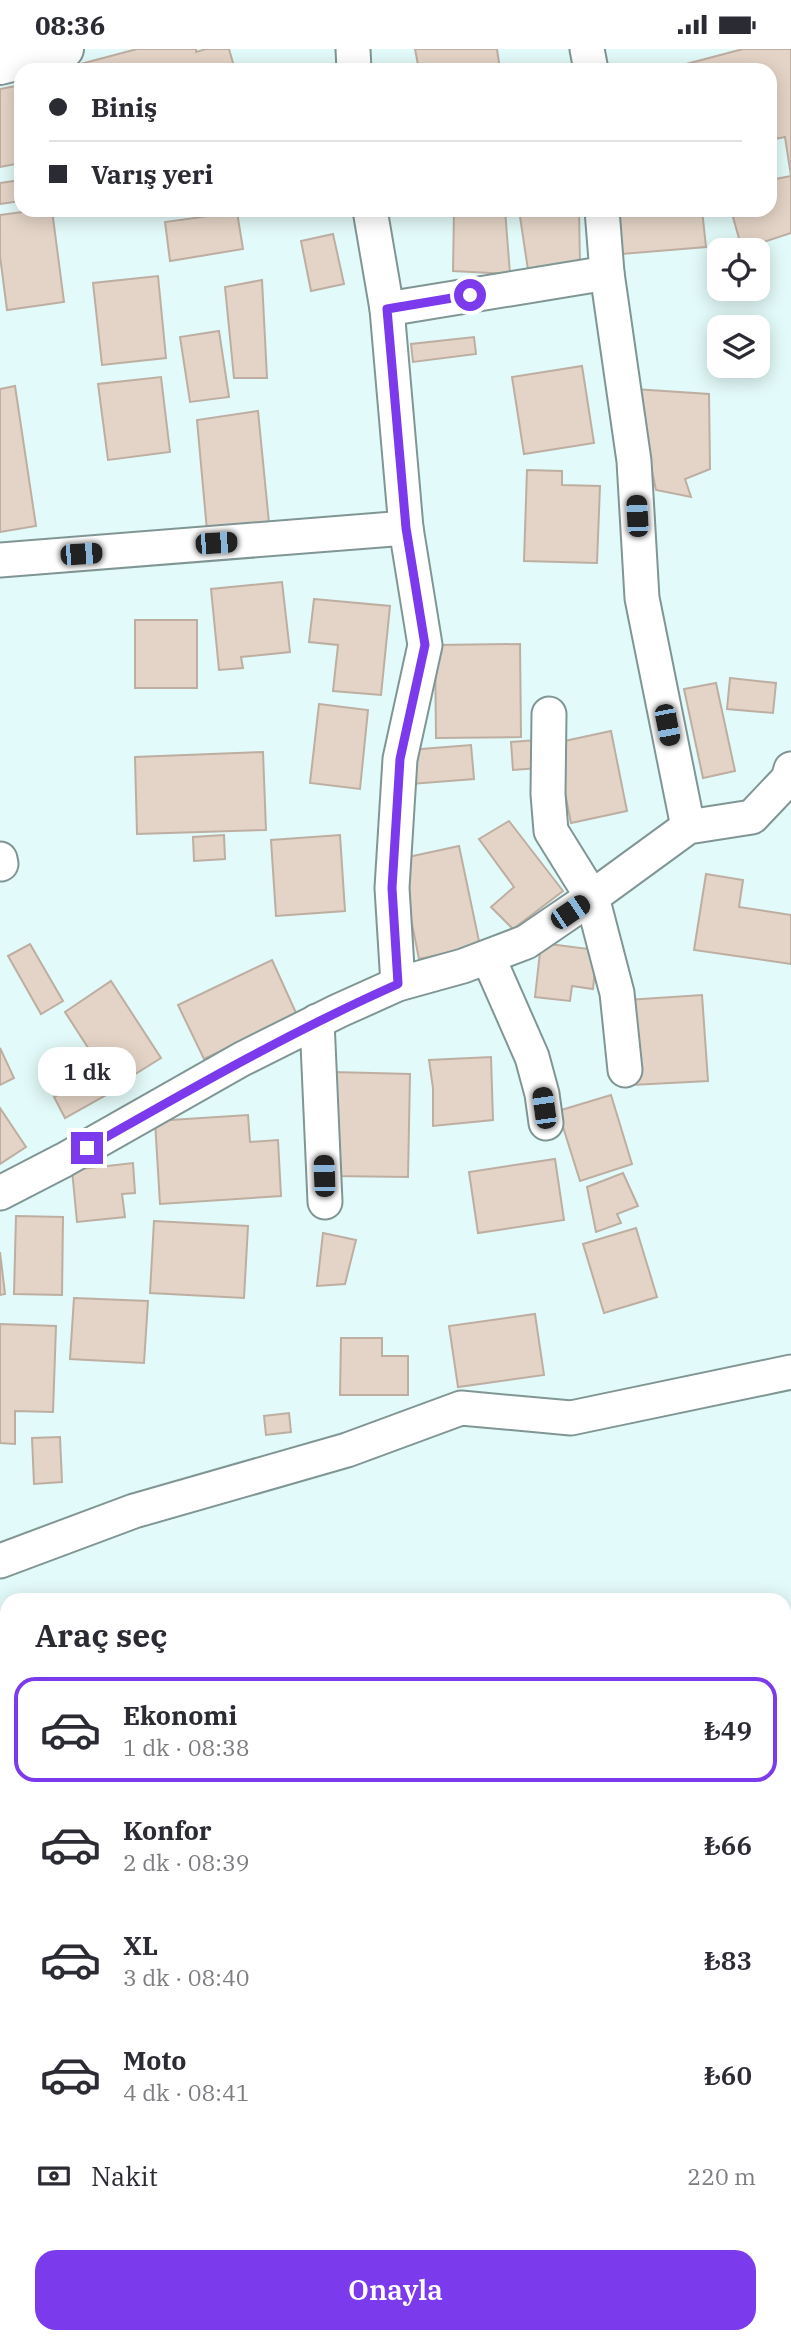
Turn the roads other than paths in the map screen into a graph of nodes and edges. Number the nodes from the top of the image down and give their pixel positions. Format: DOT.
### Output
graph roads {
  1 [pos="64,49"];
  2 [pos="0,65"];
  3 [pos="371,217"];
  4 [pos="603,217"];
  5 [pos="607,272"];
  6 [pos="387,309"];
  7 [pos="406,528"];
  8 [pos="0,560"];
  9 [pos="549,714"];
  10 [pos="790,777"];
  11 [pos="688,827"];
  12 [pos="592,897"];
  13 [pos="488,957"];
  14 [pos="398,984"];
  15 [pos="317,1021"];
  16 [pos="625,1070"];
  17 [pos="546,1123"];
  18 [pos="0,1192"];
  19 [pos="325,1202"];
  20 [pos="791,1372"];
  21 [pos="0,1561"];
  1 -- 2 [label="street"];
  3 -- 6 [label="street"];
  4 -- 5 [label="street"];
  5 -- 6 [label="street"];
  5 -- 11 [label="street"];
  6 -- 7 [label="street"];
  7 -- 8 [label="street"];
  7 -- 14 [label="street"];
  9 -- 12 [label="street"];
  10 -- 11 [label="street"];
  11 -- 12 [label="street"];
  12 -- 13 [label="street"];
  12 -- 16 [label="street"];
  13 -- 14 [label="street"];
  13 -- 17 [label="street"];
  14 -- 15 [label="street"];
  15 -- 18 [label="street"];
  15 -- 19 [label="street"];
  20 -- 21 [label="street"];
}
